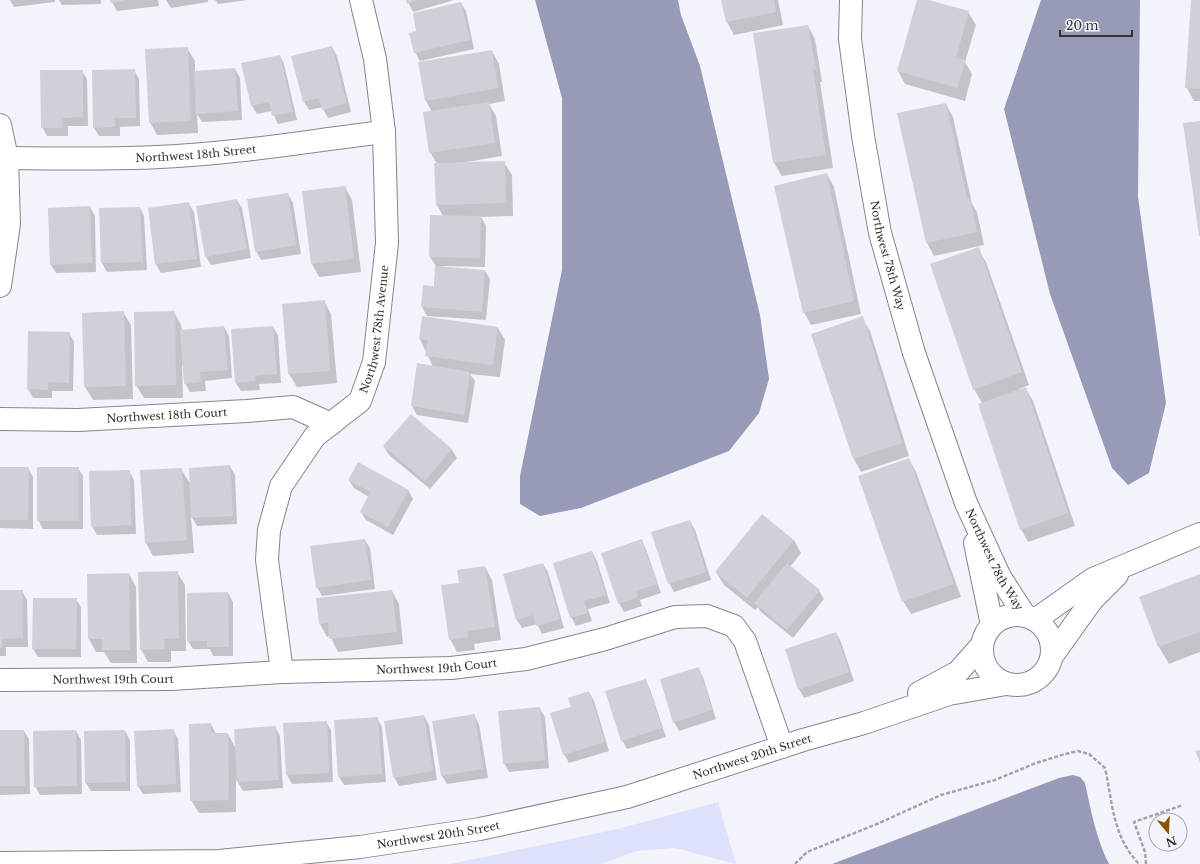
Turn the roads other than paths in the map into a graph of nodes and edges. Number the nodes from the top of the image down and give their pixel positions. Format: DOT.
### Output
graph roads {
  1 [pos="361,0"];
  2 [pos="851,0"];
  3 [pos="0,125"];
  4 [pos="384,132"];
  5 [pos="7,158"];
  6 [pos="0,286"];
  7 [pos="0,419"];
  8 [pos="331,424"];
  9 [pos="966,503"];
  10 [pos="1200,534"];
  11 [pos="1127,566"];
  12 [pos="1030,618"];
  13 [pos="992,624"];
  14 [pos="981,646"];
  15 [pos="1052,656"];
  16 [pos="282,672"];
  17 [pos="0,680"];
  18 [pos="1006,684"];
  19 [pos="864,723"];
  20 [pos="782,747"];
  21 [pos="0,863"];
  1 -- 4 [label="street, Northwest 78th Avenue"];
  2 -- 9 [label="street, Northwest 78th Way"];
  3 -- 5 [label="street"];
  4 -- 5 [label="street, Northwest 18th Street"];
  4 -- 8 [label="street, Northwest 78th Avenue"];
  5 -- 6 [label="street"];
  7 -- 8 [label="street, Northwest 18th Court"];
  8 -- 16 [label="street, Northwest 78th Avenue"];
  9 -- 12 [label="street, Northwest 78th Way"];
  9 -- 13 [label="street, Northwest 78th Way"];
  10 -- 11 [label="street"];
  11 -- 12 [label="street"];
  11 -- 15 [label="street"];
  12 -- 13 [label="street"];
  12 -- 15 [label="street"];
  13 -- 14 [label="street"];
  14 -- 18 [label="street"];
  14 -- 19 [label="street, Northwest 20th Street"];
  15 -- 18 [label="street"];
  16 -- 17 [label="street, Northwest 19th Court"];
  16 -- 20 [label="street, Northwest 19th Court"];
  18 -- 19 [label="street, Northwest 20th Street"];
  19 -- 20 [label="street, Northwest 20th Street"];
  20 -- 21 [label="street, Northwest 20th Street"];
}
